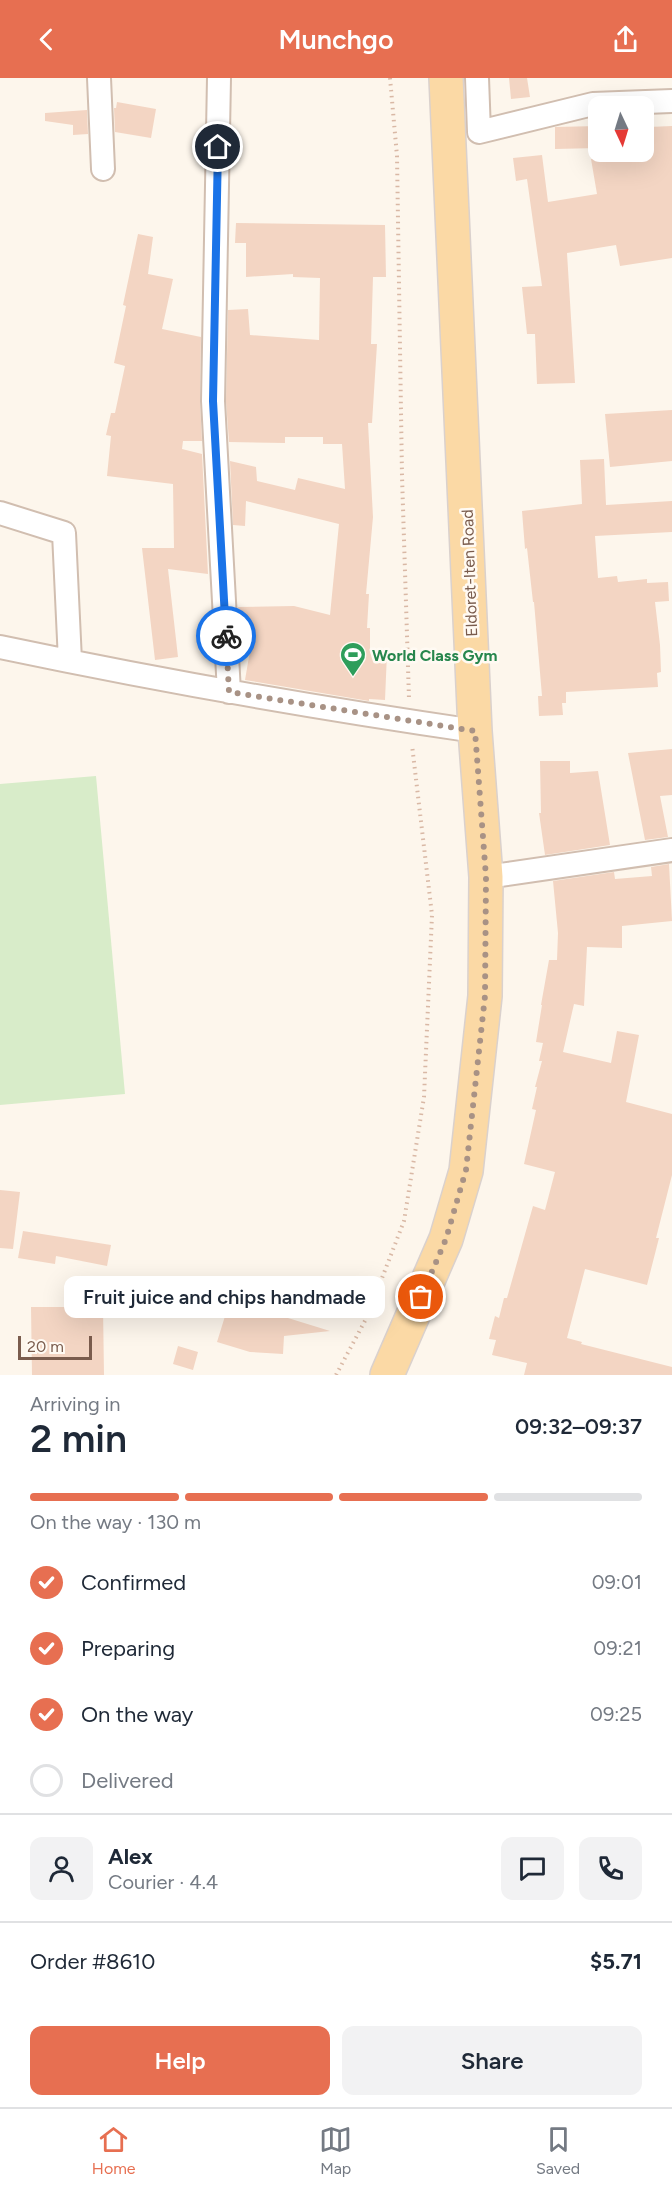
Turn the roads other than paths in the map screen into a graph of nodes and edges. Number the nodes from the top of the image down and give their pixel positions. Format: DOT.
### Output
graph roads {
  1 [pos="99,78"];
  2 [pos="219,78"];
  3 [pos="446,78"];
  4 [pos="477,78"];
  5 [pos="672,100"];
  6 [pos="104,169"];
  7 [pos="0,513"];
  8 [pos="0,646"];
  9 [pos="70,662"];
  10 [pos="229,692"];
  11 [pos="475,731"];
  12 [pos="672,850"];
  13 [pos="486,877"];
  14 [pos="387,1375"];
  1 -- 6 [label="street"];
  2 -- 10 [label="street"];
  3 -- 11 [label="main road, Eldoret-Iten Road"];
  4 -- 5 [label="street"];
  7 -- 9 [label="street"];
  8 -- 9 [label="street"];
  9 -- 10 [label="street"];
  10 -- 11 [label="street"];
  11 -- 13 [label="main road, Eldoret-Iten Road"];
  12 -- 13 [label="street"];
  13 -- 14 [label="main road, Eldoret-Iten Road"];
}
